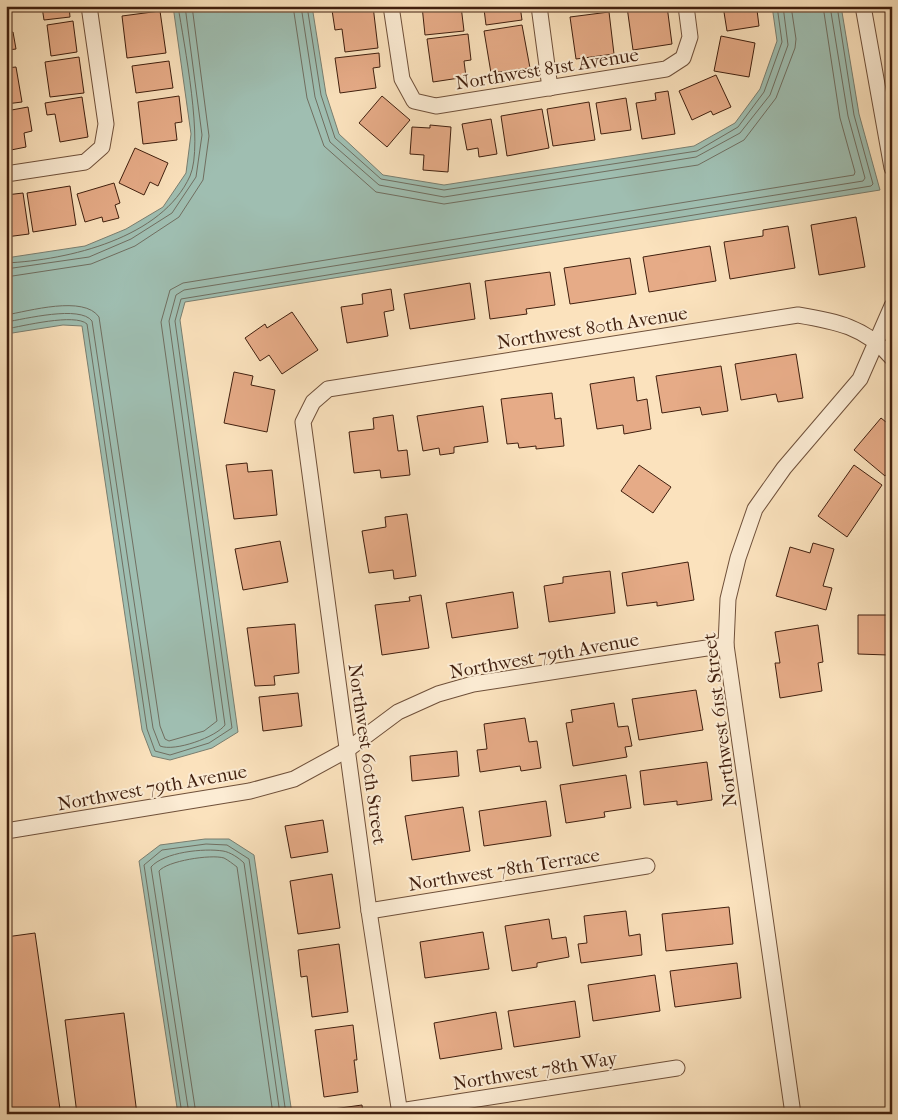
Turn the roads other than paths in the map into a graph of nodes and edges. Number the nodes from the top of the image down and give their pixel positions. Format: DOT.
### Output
graph roads {
  1 [pos="89,6"];
  2 [pos="391,6"];
  3 [pos="539,6"];
  4 [pos="686,6"];
  5 [pos="864,6"];
  6 [pos="550,88"];
  7 [pos="892,168"];
  8 [pos="6,174"];
  9 [pos="892,306"];
  10 [pos="878,341"];
  11 [pos="892,358"];
  12 [pos="313,402"];
  13 [pos="726,646"];
  14 [pos="347,750"];
  15 [pos="6,831"];
  16 [pos="647,866"];
  17 [pos="368,911"];
  18 [pos="677,1068"];
  19 [pos="400,1112"];
  20 [pos="793,1114"];
  1 -- 8 [label="street"];
  2 -- 6 [label="street, Northwest 81st Avenue"];
  3 -- 6 [label="street"];
  4 -- 6 [label="street, Northwest 81st Avenue"];
  5 -- 7 [label="street"];
  9 -- 10 [label="street, Northwest 61st Street"];
  10 -- 11 [label="street"];
  10 -- 12 [label="street, Northwest 80th Avenue"];
  10 -- 13 [label="street, Northwest 61st Street"];
  12 -- 14 [label="street, Northwest 60th Street"];
  13 -- 14 [label="street, Northwest 79th Avenue"];
  13 -- 20 [label="street, Northwest 61st Street"];
  14 -- 15 [label="street, Northwest 79th Avenue"];
  14 -- 17 [label="street, Northwest 60th Street"];
  16 -- 17 [label="street, Northwest 78th Terrace"];
  17 -- 19 [label="street, Northwest 60th Street"];
  18 -- 19 [label="street, Northwest 78th Way"];
}
